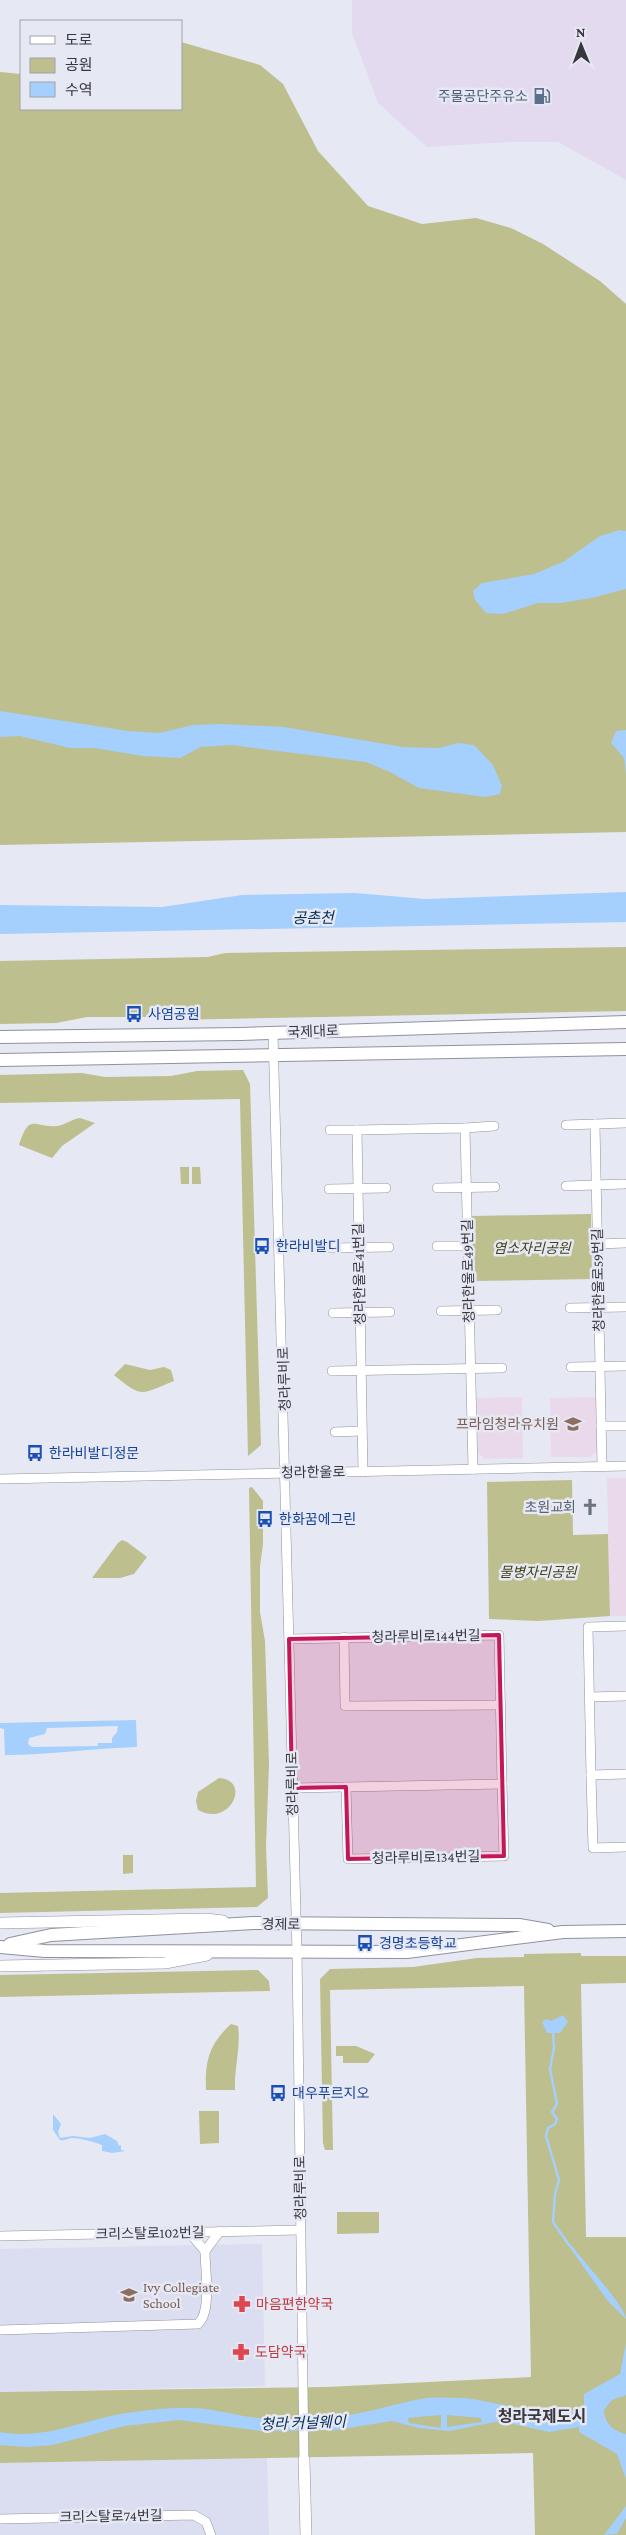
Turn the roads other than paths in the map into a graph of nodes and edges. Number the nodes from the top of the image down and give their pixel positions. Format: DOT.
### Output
graph roads {
  1 [pos="626,1022"];
  2 [pos="273,1032"];
  3 [pos="0,1037"];
  4 [pos="626,1049"];
  5 [pos="274,1056"];
  6 [pos="0,1060"];
  7 [pos="595,1124"];
  8 [pos="626,1124"];
  9 [pos="566,1125"];
  10 [pos="494,1126"];
  11 [pos="465,1128"];
  12 [pos="330,1130"];
  13 [pos="357,1130"];
  14 [pos="624,1184"];
  15 [pos="596,1185"];
  16 [pos="566,1186"];
  17 [pos="495,1187"];
  18 [pos="386,1188"];
  19 [pos="437,1188"];
  20 [pos="467,1188"];
  21 [pos="329,1189"];
  22 [pos="358,1189"];
  23 [pos="626,1243"];
  24 [pos="597,1244"];
  25 [pos="438,1246"];
  26 [pos="468,1246"];
  27 [pos="389,1247"];
  28 [pos="331,1248"];
  29 [pos="359,1248"];
  30 [pos="626,1306"];
  31 [pos="599,1307"];
  32 [pos="570,1308"];
  33 [pos="469,1310"];
  34 [pos="497,1310"];
  35 [pos="441,1311"];
  36 [pos="333,1312"];
  37 [pos="360,1312"];
  38 [pos="390,1312"];
  39 [pos="600,1366"];
  40 [pos="626,1366"];
  41 [pos="571,1367"];
  42 [pos="470,1368"];
  43 [pos="502,1368"];
  44 [pos="332,1371"];
  45 [pos="361,1371"];
  46 [pos="601,1426"];
  47 [pos="626,1426"];
  48 [pos="362,1431"];
  49 [pos="335,1432"];
  50 [pos="602,1466"];
  51 [pos="626,1466"];
  52 [pos="473,1469"];
  53 [pos="363,1472"];
  54 [pos="286,1473"];
  55 [pos="0,1479"];
  56 [pos="626,1626"];
  57 [pos="344,1637"];
  58 [pos="289,1639"];
  59 [pos="626,1696"];
  60 [pos="590,1697"];
  61 [pos="501,1705"];
  62 [pos="501,1744"];
  63 [pos="626,1774"];
  64 [pos="591,1775"];
  65 [pos="502,1784"];
  66 [pos="346,1787"];
  67 [pos="292,1788"];
  68 [pos="626,1847"];
  69 [pos="0,1923"];
  70 [pos="252,1923"];
  71 [pos="295,1924"];
  72 [pos="563,1932"];
  73 [pos="626,1932"];
  74 [pos="0,1946"];
  75 [pos="229,1951"];
  76 [pos="297,1952"];
  77 [pos="0,1966"];
  78 [pos="300,2230"];
  79 [pos="189,2232"];
  80 [pos="220,2232"];
  81 [pos="0,2236"];
  82 [pos="205,2252"];
  83 [pos="0,2330"];
  84 [pos="304,2460"];
  85 [pos="0,2519"];
  86 [pos="211,2535"];
  87 [pos="306,2535"];
  1 -- 2 [label="main road, 국제대로"];
  2 -- 3 [label="main road, 국제대로"];
  2 -- 5 [label="street, 청라루비로"];
  4 -- 5 [label="main road, 국제대로"];
  5 -- 6 [label="main road, 국제대로"];
  5 -- 54 [label="street, 청라루비로"];
  7 -- 8 [label="street"];
  7 -- 9 [label="street"];
  7 -- 15 [label="street, 청라한울로59번길"];
  10 -- 11 [label="street"];
  11 -- 13 [label="street"];
  11 -- 20 [label="street, 청라한울로49번길"];
  12 -- 13 [label="street"];
  13 -- 22 [label="street, 청라한울로41번길"];
  14 -- 15 [label="street"];
  15 -- 16 [label="street"];
  15 -- 24 [label="street, 청라한울로59번길"];
  17 -- 20 [label="street"];
  18 -- 22 [label="street"];
  19 -- 20 [label="street"];
  20 -- 26 [label="street, 청라한울로49번길"];
  21 -- 22 [label="street"];
  22 -- 29 [label="street, 청라한울로41번길"];
  23 -- 24 [label="street"];
  24 -- 31 [label="street, 청라한울로59번길"];
  25 -- 26 [label="street"];
  26 -- 33 [label="street, 청라한울로49번길"];
  27 -- 29 [label="street"];
  28 -- 29 [label="street"];
  29 -- 37 [label="street, 청라한울로41번길"];
  30 -- 31 [label="street"];
  31 -- 32 [label="street"];
  31 -- 39 [label="street, 청라한울로59번길"];
  33 -- 34 [label="street"];
  33 -- 35 [label="street"];
  33 -- 42 [label="street, 청라한울로49번길"];
  36 -- 37 [label="street"];
  37 -- 38 [label="street"];
  37 -- 45 [label="street, 청라한울로41번길"];
  39 -- 40 [label="street"];
  39 -- 41 [label="street"];
  39 -- 46 [label="street, 청라한울로59번길"];
  42 -- 43 [label="street"];
  42 -- 45 [label="street"];
  42 -- 52 [label="street, 청라한울로49번길"];
  44 -- 45 [label="street"];
  45 -- 48 [label="street, 청라한울로41번길"];
  46 -- 47 [label="street"];
  46 -- 50 [label="street, 청라한울로59번길"];
  48 -- 49 [label="street"];
  48 -- 53 [label="street, 청라한울로41번길"];
  50 -- 51 [label="street, 청라한울로"];
  50 -- 52 [label="street, 청라한울로"];
  52 -- 53 [label="street, 청라한울로"];
  53 -- 54 [label="street, 청라한울로"];
  54 -- 55 [label="street, 청라한울로"];
  54 -- 58 [label="street, 청라루비로"];
  56 -- 60 [label="street"];
  57 -- 58 [label="street, 청라루비로144번길"];
  57 -- 61 [label="street"];
  57 -- 61 [label="street, 청라루비로144번길"];
  58 -- 67 [label="street, 청라루비로"];
  59 -- 60 [label="street"];
  60 -- 64 [label="street"];
  61 -- 62 [label="street, 청라루비로144번길"];
  62 -- 65 [label="street, 청라루비로134번길"];
  63 -- 64 [label="street"];
  64 -- 68 [label="street"];
  65 -- 66 [label="street"];
  65 -- 66 [label="street, 청라루비로134번길"];
  66 -- 67 [label="street"];
  67 -- 71 [label="street, 청라루비로"];
  69 -- 70 [label="street"];
  70 -- 71 [label="main road, 경제로"];
  70 -- 74 [label="main road, 경제로"];
  71 -- 72 [label="main road, 경제로"];
  71 -- 76 [label="street, 청라루비로"];
  72 -- 73 [label="main road, 경제로"];
  72 -- 76 [label="main road, 경제로"];
  74 -- 75 [label="main road, 경제로"];
  75 -- 76 [label="main road, 경제로"];
  75 -- 77 [label="street"];
  76 -- 78 [label="street, 청라루비로"];
  78 -- 80 [label="street, 크리스탈로102번길"];
  78 -- 84 [label="street, 청라루비로"];
  79 -- 80 [label="street, 크리스탈로102번길"];
  79 -- 81 [label="street, 크리스탈로102번길"];
  79 -- 82 [label="street"];
  80 -- 82 [label="street"];
  82 -- 83 [label="street, 크리스탈로102번길"];
  84 -- 87 [label="street, 청라루비로"];
  85 -- 86 [label="street, 크리스탈로74번길"];
}
